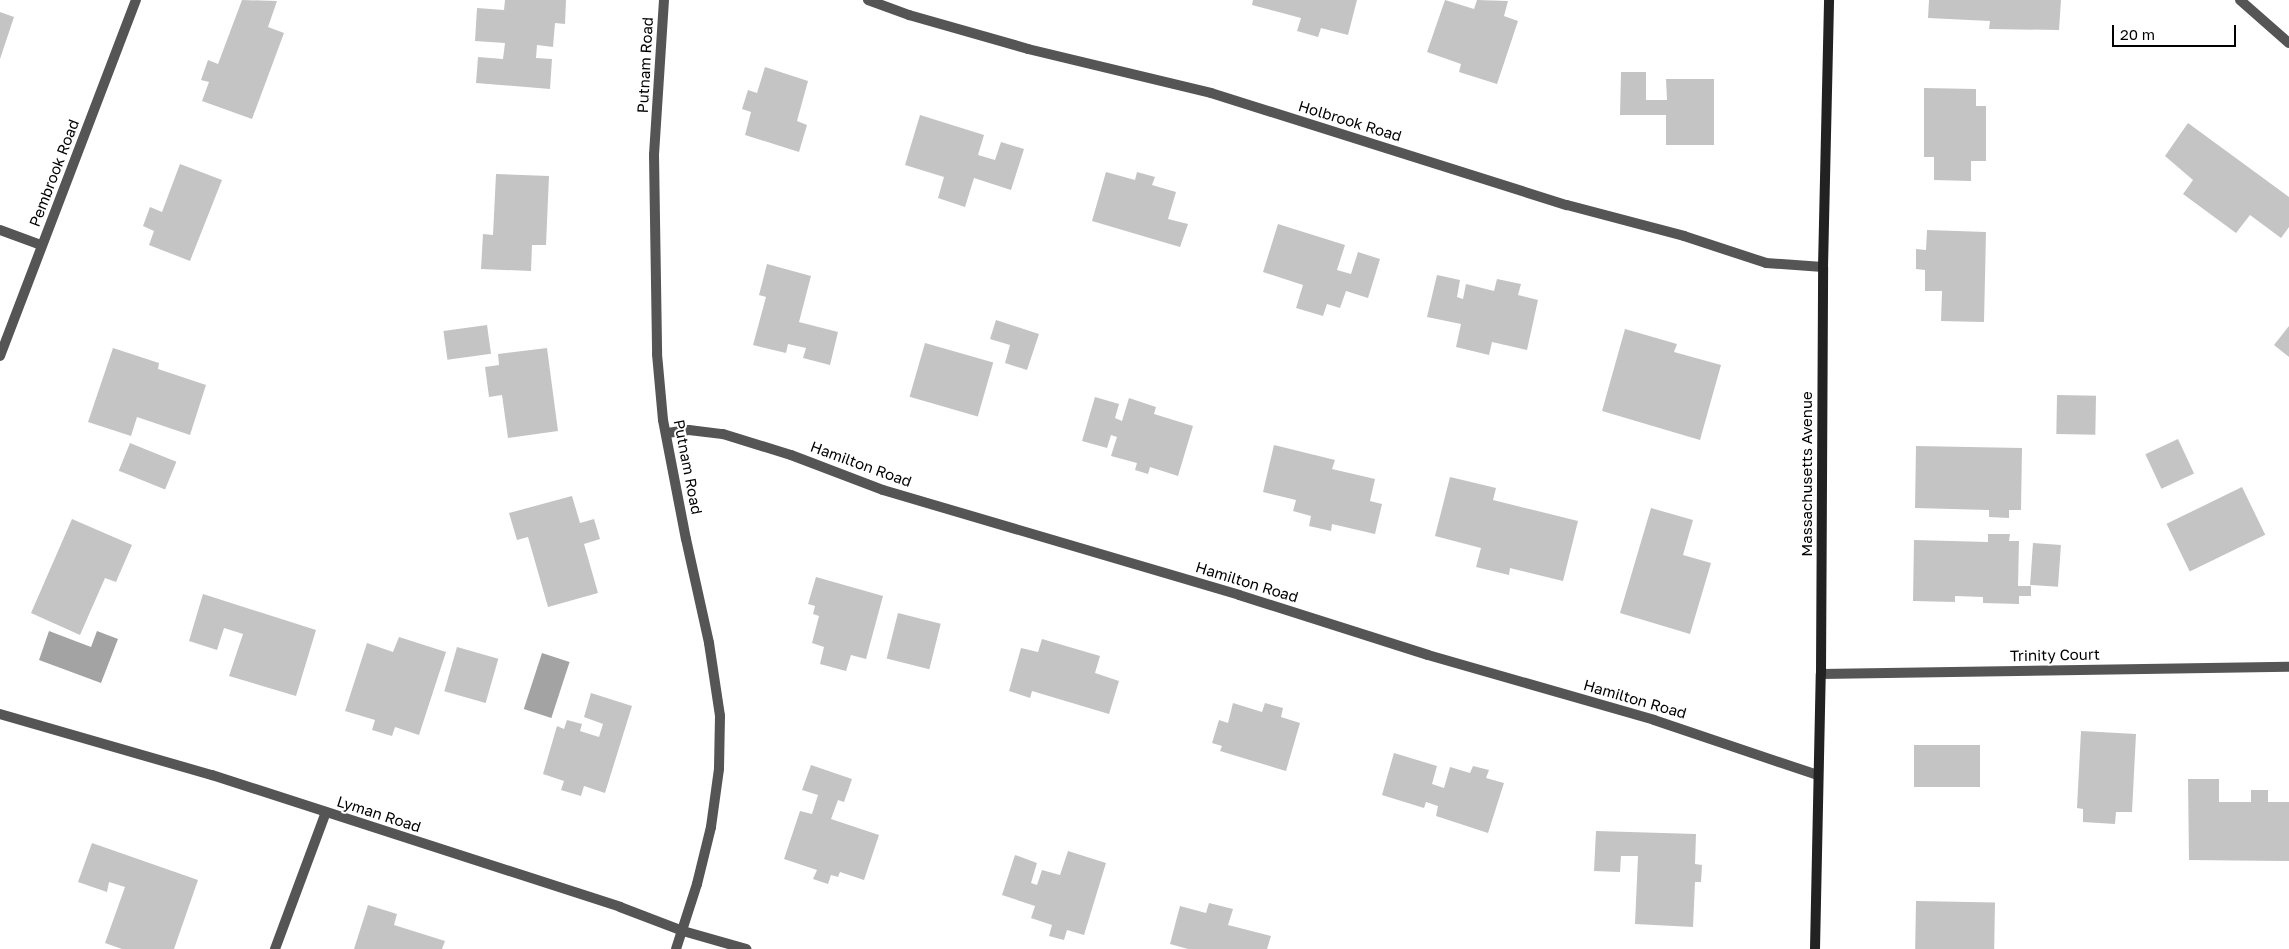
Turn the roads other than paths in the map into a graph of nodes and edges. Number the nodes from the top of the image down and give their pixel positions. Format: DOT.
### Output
graph roads {
  1 [pos="136,0"];
  2 [pos="664,0"];
  3 [pos="868,0"];
  4 [pos="1829,0"];
  5 [pos="2240,0"];
  6 [pos="2289,44"];
  7 [pos="0,230"];
  8 [pos="41,245"];
  9 [pos="1823,267"];
  10 [pos="0,356"];
  11 [pos="667,433"];
  12 [pos="2289,667"];
  13 [pos="1821,674"];
  14 [pos="0,714"];
  15 [pos="1817,774"];
  16 [pos="326,812"];
  17 [pos="683,931"];
  18 [pos="275,949"];
  19 [pos="676,949"];
  20 [pos="746,949"];
  21 [pos="1814,949"];
  1 -- 8 [label="street, Pembrook Road"];
  2 -- 11 [label="street, Putnam Road"];
  3 -- 9 [label="street, Holbrook Road"];
  4 -- 9 [label="main road, Massachusetts Avenue"];
  5 -- 6 [label="street"];
  7 -- 8 [label="street"];
  8 -- 10 [label="street, Pembrook Road"];
  9 -- 13 [label="main road, Massachusetts Avenue"];
  11 -- 15 [label="street, Hamilton Road"];
  11 -- 17 [label="street, Putnam Road"];
  12 -- 13 [label="street, Trinity Court"];
  13 -- 15 [label="main road, Massachusetts Avenue"];
  14 -- 16 [label="street, Lyman Road"];
  15 -- 21 [label="main road, Massachusetts Avenue"];
  16 -- 17 [label="street, Lyman Road"];
  16 -- 18 [label="street"];
  17 -- 19 [label="street, Putnam Road"];
  17 -- 20 [label="street, Lyman Road"];
}
